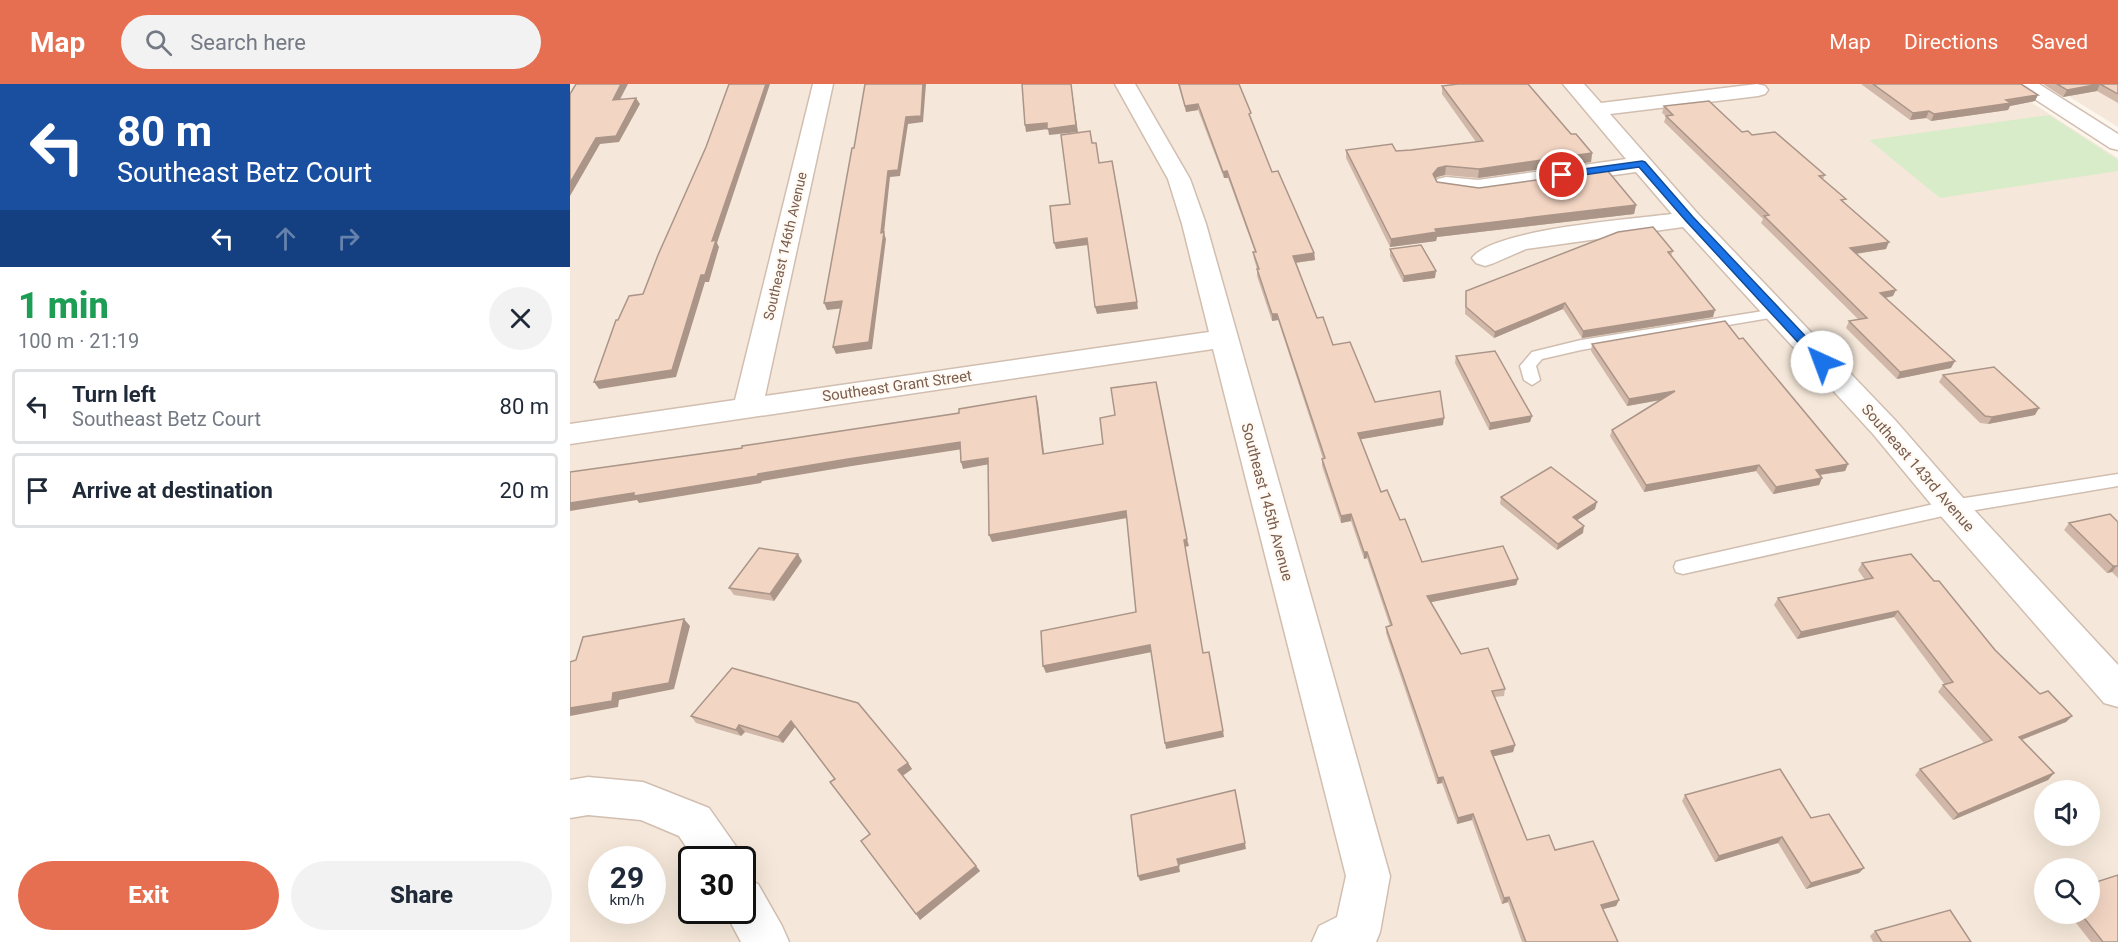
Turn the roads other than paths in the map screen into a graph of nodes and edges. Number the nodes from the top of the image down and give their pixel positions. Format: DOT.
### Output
graph roads {
  1 [pos="823,84"];
  2 [pos="1125,84"];
  3 [pos="1573,84"];
  4 [pos="2025,84"];
  5 [pos="1758,90"];
  6 [pos="1596,110"];
  7 [pos="2118,143"];
  8 [pos="1642,164"];
  9 [pos="1446,184"];
  10 [pos="1689,219"];
  11 [pos="1485,258"];
  12 [pos="1776,313"];
  13 [pos="1223,339"];
  14 [pos="1532,380"];
  15 [pos="748,407"];
  16 [pos="570,434"];
  17 [pos="2118,480"];
  18 [pos="1952,507"];
  19 [pos="1683,567"];
  20 [pos="2118,691"];
  21 [pos="570,799"];
  22 [pos="710,846"];
  23 [pos="754,924"];
  24 [pos="1346,937"];
  25 [pos="766,942"];
  1 -- 15 [label="street, Southeast 146th Avenue"];
  2 -- 13 [label="street, Southeast 145th Avenue"];
  3 -- 6 [label="street, Southeast 143rd Avenue"];
  4 -- 7 [label="street"];
  5 -- 6 [label="street"];
  6 -- 8 [label="street, Southeast 143rd Avenue"];
  8 -- 9 [label="street"];
  8 -- 10 [label="street, Southeast 143rd Avenue"];
  10 -- 11 [label="street"];
  10 -- 12 [label="street, Southeast 143rd Avenue"];
  12 -- 14 [label="lane"];
  12 -- 18 [label="street, Southeast 143rd Avenue"];
  13 -- 15 [label="street, Southeast Grant Street"];
  13 -- 24 [label="street, Southeast 145th Avenue"];
  15 -- 16 [label="street, Southeast Grant Street"];
  17 -- 18 [label="lane"];
  18 -- 19 [label="lane"];
  18 -- 20 [label="street, Southeast 143rd Avenue"];
  21 -- 22 [label="street"];
  23 -- 25 [label="street"];
}
